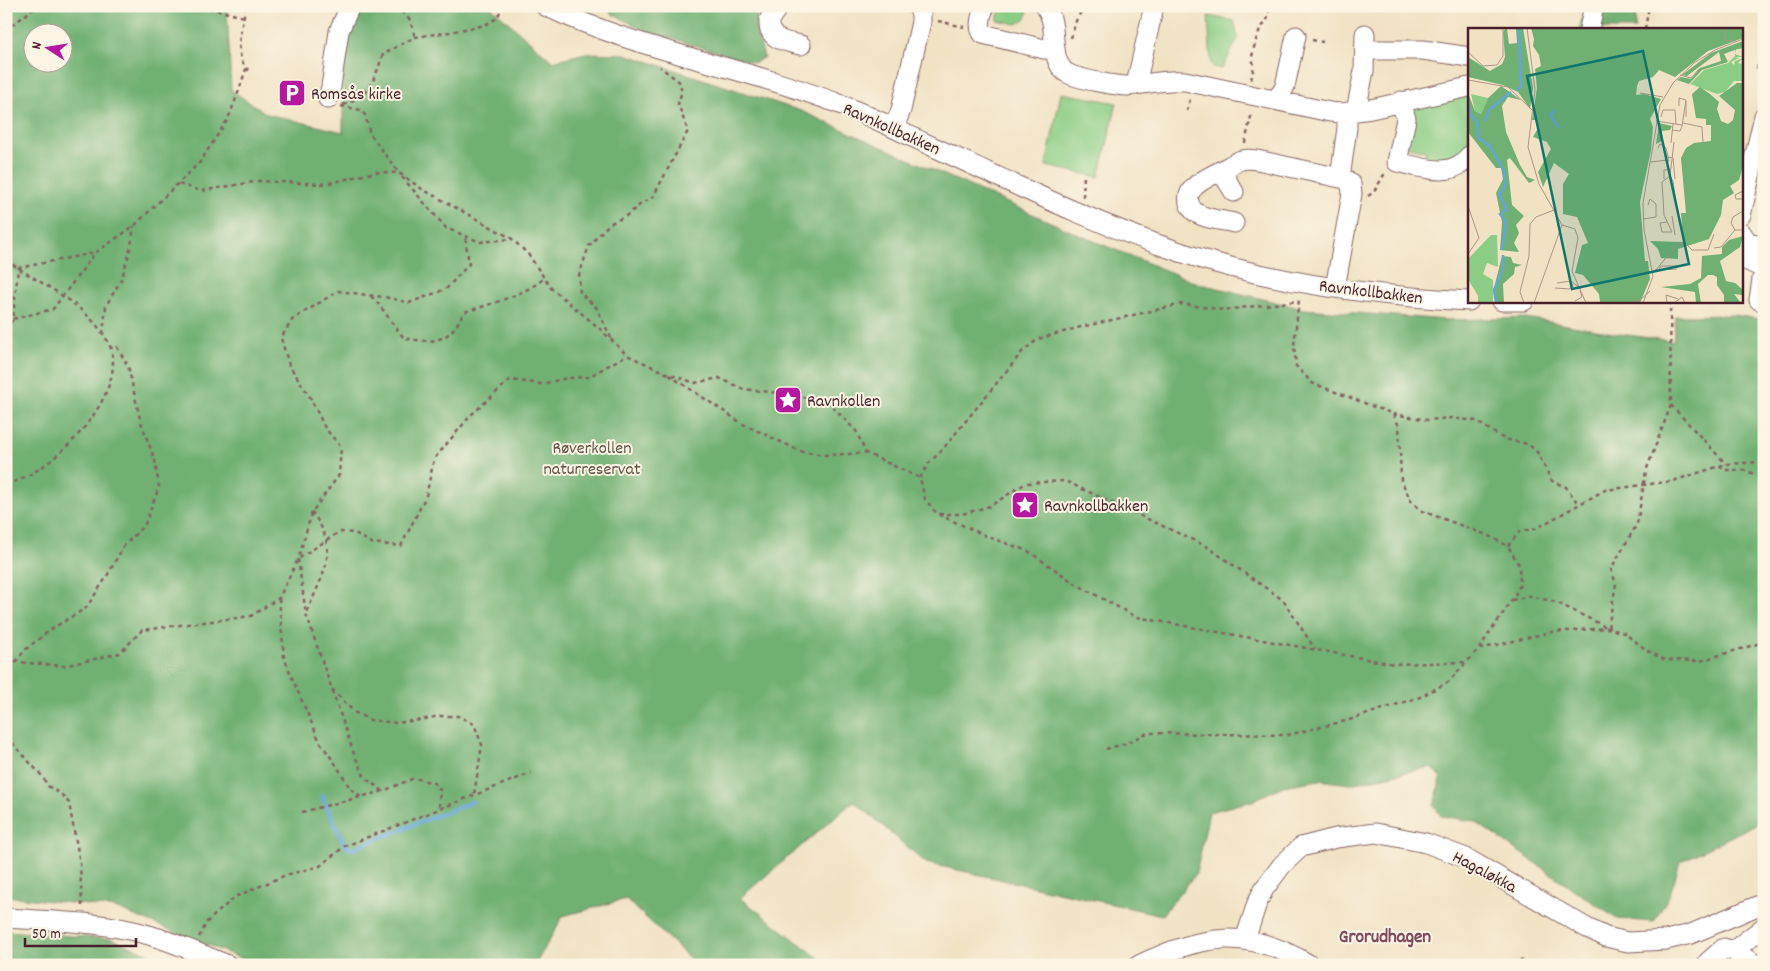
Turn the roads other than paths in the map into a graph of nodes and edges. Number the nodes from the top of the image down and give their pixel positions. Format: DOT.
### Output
graph roads {
  1 [pos="350,6"];
  2 [pos="545,6"];
  3 [pos="779,6"];
  4 [pos="984,6"];
  5 [pos="1045,6"];
  6 [pos="1154,6"];
  7 [pos="1594,6"];
  8 [pos="918,7"];
  9 [pos="581,14"];
  10 [pos="1590,28"];
  11 [pos="1296,36"];
  12 [pos="801,45"];
  13 [pos="1055,49"];
  14 [pos="1468,58"];
  15 [pos="1136,84"];
  16 [pos="1468,86"];
  17 [pos="328,99"];
  18 [pos="1275,100"];
  19 [pos="1401,101"];
  20 [pos="1352,112"];
  21 [pos="1764,116"];
  22 [pos="894,128"];
  23 [pos="1468,157"];
  24 [pos="1221,171"];
  25 [pos="1340,178"];
  26 [pos="1234,192"];
  27 [pos="1742,212"];
  28 [pos="1234,223"];
  29 [pos="1742,234"];
  30 [pos="1764,247"];
  31 [pos="1742,258"];
  32 [pos="1763,267"];
  33 [pos="1336,288"];
  34 [pos="1755,300"];
  35 [pos="1468,301"];
  36 [pos="1764,903"];
  37 [pos="6,918"];
  38 [pos="1764,927"];
  39 [pos="1245,940"];
  40 [pos="1733,951"];
  41 [pos="228,965"];
  42 [pos="1139,965"];
  43 [pos="1310,965"];
  44 [pos="1707,965"];
  45 [pos="1757,965"];
  1 -- 17 [label="street"];
  2 -- 9 [label="street, Ravnkollbakken"];
  3 -- 12 [label="street"];
  4 -- 13 [label="street"];
  5 -- 13 [label="street"];
  6 -- 15 [label="street"];
  7 -- 10 [label="street"];
  8 -- 22 [label="street"];
  9 -- 22 [label="street, Ravnkollbakken"];
  11 -- 18 [label="street"];
  13 -- 15 [label="street"];
  14 -- 20 [label="street"];
  15 -- 18 [label="street"];
  16 -- 19 [label="street"];
  18 -- 20 [label="street"];
  19 -- 20 [label="street"];
  19 -- 23 [label="street"];
  20 -- 25 [label="street"];
  21 -- 27 [label="street"];
  22 -- 33 [label="street, Ravnkollbakken"];
  24 -- 25 [label="street"];
  24 -- 26 [label="street"];
  24 -- 28 [label="street"];
  25 -- 33 [label="street"];
  29 -- 30 [label="street"];
  31 -- 32 [label="street"];
  32 -- 34 [label="street"];
  33 -- 35 [label="street, Ravnkollbakken"];
  36 -- 39 [label="street, Hagaløkka"];
  37 -- 41 [label="street"];
  38 -- 40 [label="street"];
  39 -- 42 [label="street"];
  39 -- 43 [label="street"];
  40 -- 44 [label="street"];
  40 -- 45 [label="street"];
}
